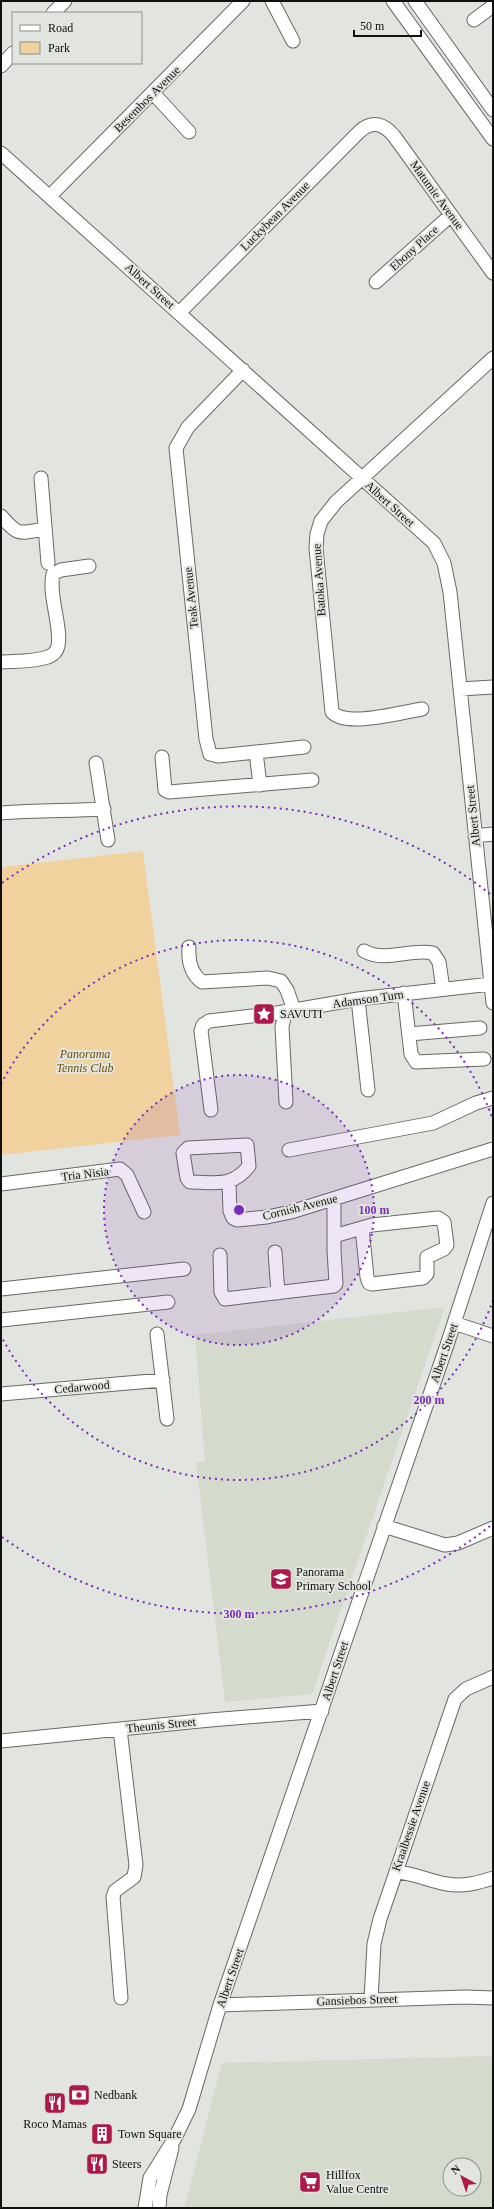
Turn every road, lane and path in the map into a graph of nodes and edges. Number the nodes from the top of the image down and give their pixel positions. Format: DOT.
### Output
graph roads {
  1 [pos="65,1"];
  2 [pos="243,1"];
  3 [pos="272,1"];
  4 [pos="393,1"];
  5 [pos="415,1"];
  6 [pos="493,6"];
  7 [pos="54,12"];
  8 [pos="474,20"];
  9 [pos="293,41"];
  10 [pos="12,54"];
  11 [pos="1,66"];
  12 [pos="153,93"];
  13 [pos="493,110"];
  14 [pos="375,124"];
  15 [pos="190,132"];
  16 [pos="493,139"];
  17 [pos="1,153"];
  18 [pos="50,196"];
  19 [pos="451,215"];
  20 [pos="493,273"];
  21 [pos="376,282"];
  22 [pos="179,313"];
  23 [pos="493,358"];
  24 [pos="243,370"];
  25 [pos="41,478"];
  26 [pos="363,478"];
  27 [pos="1,516"];
  28 [pos="45,529"];
  29 [pos="48,563"];
  30 [pos="89,566"];
  31 [pos="1,662"];
  32 [pos="493,687"];
  33 [pos="460,689"];
  34 [pos="422,709"];
  35 [pos="304,747"];
  36 [pos="256,752"];
  37 [pos="162,757"];
  38 [pos="96,763"];
  39 [pos="312,780"];
  40 [pos="260,785"];
  41 [pos="104,810"];
  42 [pos="1,813"];
  43 [pos="493,834"];
  44 [pos="475,836"];
  45 [pos="108,840"];
  46 [pos="189,947"];
  47 [pos="364,951"];
  48 [pos="491,984"];
  49 [pos="443,989"];
  50 [pos="404,993"];
  51 [pos="358,999"];
  52 [pos="493,1003"];
  53 [pos="285,1012"];
  54 [pos="480,1028"];
  55 [pos="409,1034"];
  56 [pos="484,1059"];
  57 [pos="368,1090"];
  58 [pos="493,1098"];
  59 [pos="286,1102"];
  60 [pos="211,1110"];
  61 [pos="493,1149"];
  62 [pos="289,1150"];
  63 [pos="229,1183"];
  64 [pos="1,1184"];
  65 [pos="334,1200"];
  66 [pos="493,1203"];
  67 [pos="144,1212"];
  68 [pos="362,1228"];
  69 [pos="334,1236"];
  70 [pos="275,1252"];
  71 [pos="220,1255"];
  72 [pos="184,1269"];
  73 [pos="1,1289"];
  74 [pos="278,1293"];
  75 [pos="168,1302"];
  76 [pos="1,1320"];
  77 [pos="454,1323"];
  78 [pos="157,1334"];
  79 [pos="493,1336"];
  80 [pos="163,1380"];
  81 [pos="1,1394"];
  82 [pos="167,1419"];
  83 [pos="384,1526"];
  84 [pos="493,1528"];
  85 [pos="493,1677"];
  86 [pos="322,1711"];
  87 [pos="120,1729"];
  88 [pos="1,1741"];
  89 [pos="396,1872"];
  90 [pos="493,1878"];
  91 [pos="121,1998"];
  92 [pos="493,1998"];
  93 [pos="371,2000"];
  94 [pos="220,2006"];
  95 [pos="175,2138"];
  96 [pos="145,2208"];
  97 [pos="159,2208"];
  1 -- 7 [label="street"];
  2 -- 12 [label="street, Besembos Avenue"];
  3 -- 9 [label="street"];
  4 -- 16 [label="street"];
  5 -- 13 [label="street"];
  6 -- 8 [label="street"];
  10 -- 11 [label="street"];
  12 -- 15 [label="street"];
  12 -- 18 [label="street, Besembos Avenue"];
  14 -- 19 [label="street, Matumie Avenue"];
  14 -- 22 [label="street, Luckybean Avenue"];
  17 -- 18 [label="street, Albert Street"];
  18 -- 22 [label="street, Albert Street"];
  19 -- 20 [label="street, Matumie Avenue"];
  19 -- 21 [label="street, Ebony Place"];
  22 -- 24 [label="street, Albert Street"];
  23 -- 26 [label="street, Batoka Avenue"];
  24 -- 26 [label="street, Albert Street"];
  24 -- 36 [label="street, Teak Avenue"];
  25 -- 28 [label="street"];
  26 -- 33 [label="street, Albert Street"];
  26 -- 34 [label="street, Batoka Avenue"];
  27 -- 28 [label="street"];
  28 -- 29 [label="street"];
  30 -- 31 [label="street"];
  32 -- 33 [label="street"];
  33 -- 44 [label="street, Albert Street"];
  35 -- 36 [label="street, Teak Avenue"];
  36 -- 40 [label="street"];
  37 -- 40 [label="street"];
  38 -- 41 [label="street"];
  39 -- 40 [label="street"];
  41 -- 42 [label="street"];
  41 -- 45 [label="street"];
  43 -- 44 [label="street"];
  44 -- 48 [label="street, Albert Street"];
  46 -- 53 [label="street"];
  47 -- 49 [label="street"];
  48 -- 49 [label="street, Adamson Turn"];
  48 -- 52 [label="street, Albert Street"];
  49 -- 50 [label="street, Adamson Turn"];
  50 -- 51 [label="street, Adamson Turn"];
  50 -- 55 [label="street"];
  51 -- 53 [label="street, Adamson Turn"];
  51 -- 57 [label="street"];
  53 -- 59 [label="street"];
  53 -- 60 [label="street, Adamson Turn"];
  54 -- 55 [label="street"];
  55 -- 56 [label="street"];
  58 -- 62 [label="street"];
  61 -- 65 [label="street, Cornish Avenue"];
  63 -- 63 [label="street"];
  63 -- 65 [label="street, Cornish Avenue"];
  64 -- 67 [label="street, Tria Nisia"];
  65 -- 69 [label="street"];
  66 -- 77 [label="street, Albert Street"];
  68 -- 68 [label="street"];
  68 -- 69 [label="street"];
  69 -- 74 [label="street"];
  70 -- 74 [label="street"];
  71 -- 74 [label="street"];
  72 -- 73 [label="street"];
  75 -- 76 [label="street"];
  77 -- 79 [label="street"];
  77 -- 83 [label="street, Albert Street"];
  78 -- 80 [label="street"];
  80 -- 81 [label="street, Cedarwood"];
  80 -- 82 [label="street"];
  83 -- 84 [label="street"];
  83 -- 86 [label="street, Albert Street"];
  85 -- 89 [label="street, Kraalbessie Avenue"];
  86 -- 87 [label="street, Theunis Street"];
  86 -- 94 [label="street, Albert Street"];
  87 -- 88 [label="street, Theunis Street"];
  87 -- 91 [label="street"];
  89 -- 90 [label="street"];
  89 -- 93 [label="street, Kraalbessie Avenue"];
  92 -- 93 [label="street, Gansiebos Street"];
  93 -- 94 [label="street, Gansiebos Street"];
  94 -- 95 [label="street, Albert Street"];
  95 -- 96 [label="street, Albert Street"];
  95 -- 97 [label="street, Albert Street"];
}
